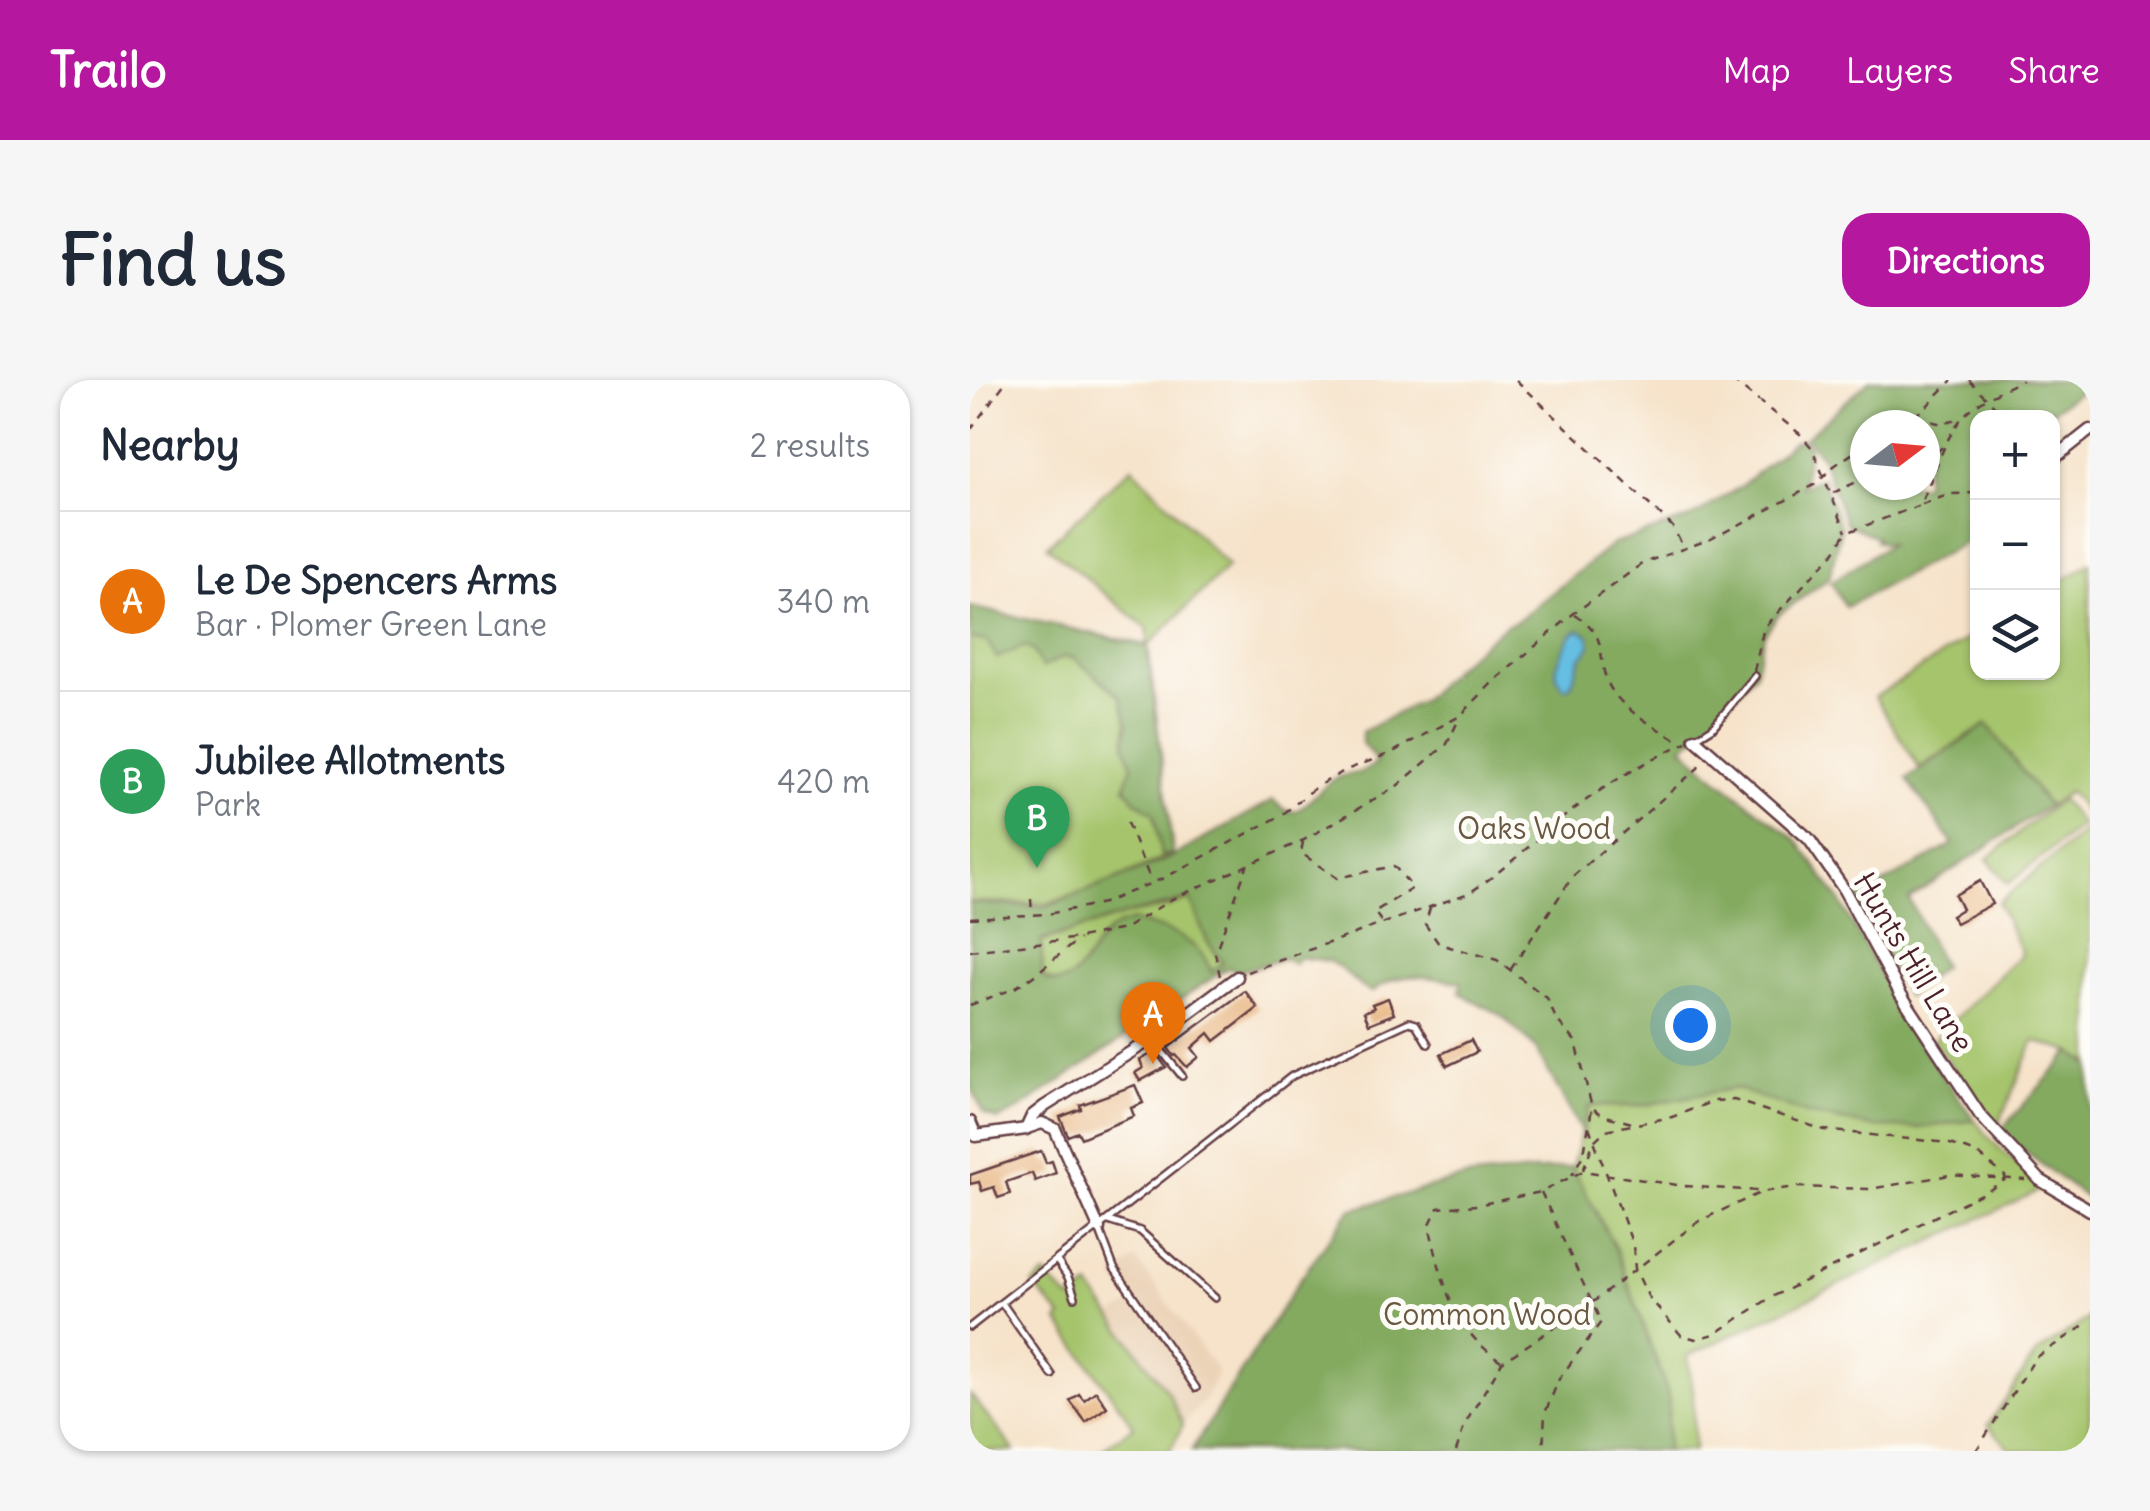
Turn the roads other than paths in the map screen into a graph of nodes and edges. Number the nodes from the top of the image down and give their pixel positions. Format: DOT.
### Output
graph roads {
  1 [pos="2090,430"];
  2 [pos="2060,454"];
  3 [pos="1755,676"];
  4 [pos="1699,743"];
  5 [pos="1237,977"];
  6 [pos="1152,1039"];
  7 [pos="1428,1044"];
  8 [pos="1182,1076"];
  9 [pos="970,1122"];
  10 [pos="1026,1129"];
  11 [pos="973,1138"];
  12 [pos="2090,1210"];
  13 [pos="1103,1225"];
  14 [pos="1057,1261"];
  15 [pos="1074,1297"];
  16 [pos="1214,1298"];
  17 [pos="1002,1303"];
  18 [pos="970,1327"];
  19 [pos="1052,1375"];
  20 [pos="1196,1388"];
  1 -- 2 [label="street"];
  3 -- 4 [label="lane"];
  4 -- 12 [label="street, Hunts Hill Lane"];
  5 -- 6 [label="street"];
  6 -- 8 [label="lane"];
  6 -- 10 [label="street"];
  7 -- 13 [label="lane"];
  9 -- 11 [label="street"];
  10 -- 11 [label="street"];
  10 -- 13 [label="street"];
  13 -- 14 [label="lane"];
  13 -- 16 [label="lane"];
  13 -- 20 [label="lane"];
  14 -- 15 [label="lane"];
  14 -- 17 [label="lane"];
  17 -- 18 [label="lane"];
  17 -- 19 [label="lane"];
}
